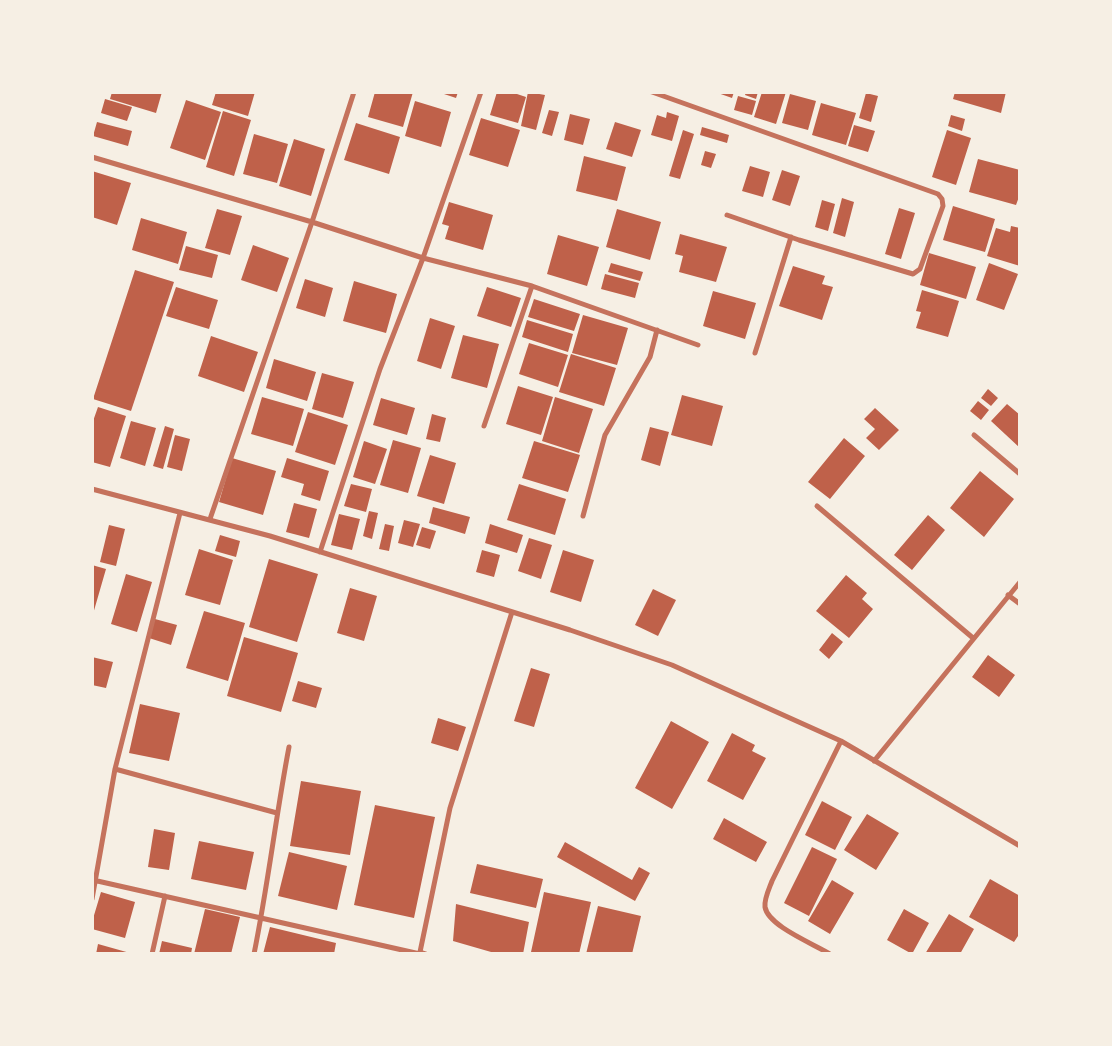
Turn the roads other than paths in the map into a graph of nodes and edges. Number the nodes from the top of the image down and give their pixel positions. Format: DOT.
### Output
graph roads {
  1 [pos="354,92"];
  2 [pos="480,92"];
  3 [pos="652,92"];
  4 [pos="92,157"];
  5 [pos="727,215"];
  6 [pos="312,222"];
  7 [pos="791,236"];
  8 [pos="423,258"];
  9 [pos="532,286"];
  10 [pos="657,330"];
  11 [pos="698,345"];
  12 [pos="755,354"];
  13 [pos="484,426"];
  14 [pos="974,435"];
  15 [pos="1020,474"];
  16 [pos="92,489"];
  17 [pos="818,506"];
  18 [pos="180,513"];
  19 [pos="583,516"];
  20 [pos="210,519"];
  21 [pos="320,552"];
  22 [pos="1020,582"];
  23 [pos="1008,595"];
  24 [pos="1020,604"];
  25 [pos="512,612"];
  26 [pos="973,638"];
  27 [pos="841,741"];
  28 [pos="289,747"];
  29 [pos="874,761"];
  30 [pos="114,769"];
  31 [pos="277,812"];
  32 [pos="1020,846"];
  33 [pos="94,880"];
  34 [pos="165,896"];
  35 [pos="92,899"];
  36 [pos="262,918"];
  37 [pos="422,953"];
  38 [pos="152,954"];
  39 [pos="254,954"];
  40 [pos="830,954"];
  1 -- 6 [label="street"];
  2 -- 8 [label="street"];
  3 -- 7 [label="street"];
  4 -- 6 [label="street"];
  5 -- 7 [label="street"];
  6 -- 8 [label="street"];
  6 -- 20 [label="street"];
  7 -- 12 [label="street"];
  8 -- 9 [label="street"];
  8 -- 21 [label="street"];
  9 -- 10 [label="street"];
  9 -- 13 [label="street"];
  10 -- 11 [label="street"];
  10 -- 19 [label="street"];
  14 -- 15 [label="street"];
  16 -- 18 [label="street"];
  17 -- 26 [label="street"];
  18 -- 20 [label="street"];
  18 -- 30 [label="street"];
  20 -- 21 [label="street"];
  21 -- 25 [label="street"];
  22 -- 23 [label="street"];
  23 -- 24 [label="street"];
  23 -- 26 [label="street"];
  25 -- 27 [label="street"];
  25 -- 37 [label="street"];
  26 -- 29 [label="street"];
  27 -- 29 [label="street"];
  27 -- 40 [label="street"];
  28 -- 31 [label="street"];
  29 -- 32 [label="street"];
  30 -- 31 [label="street"];
  30 -- 33 [label="street"];
  31 -- 36 [label="street"];
  33 -- 34 [label="street"];
  33 -- 35 [label="street"];
  34 -- 36 [label="street"];
  34 -- 38 [label="street"];
  36 -- 37 [label="street"];
  36 -- 39 [label="street"];
}
